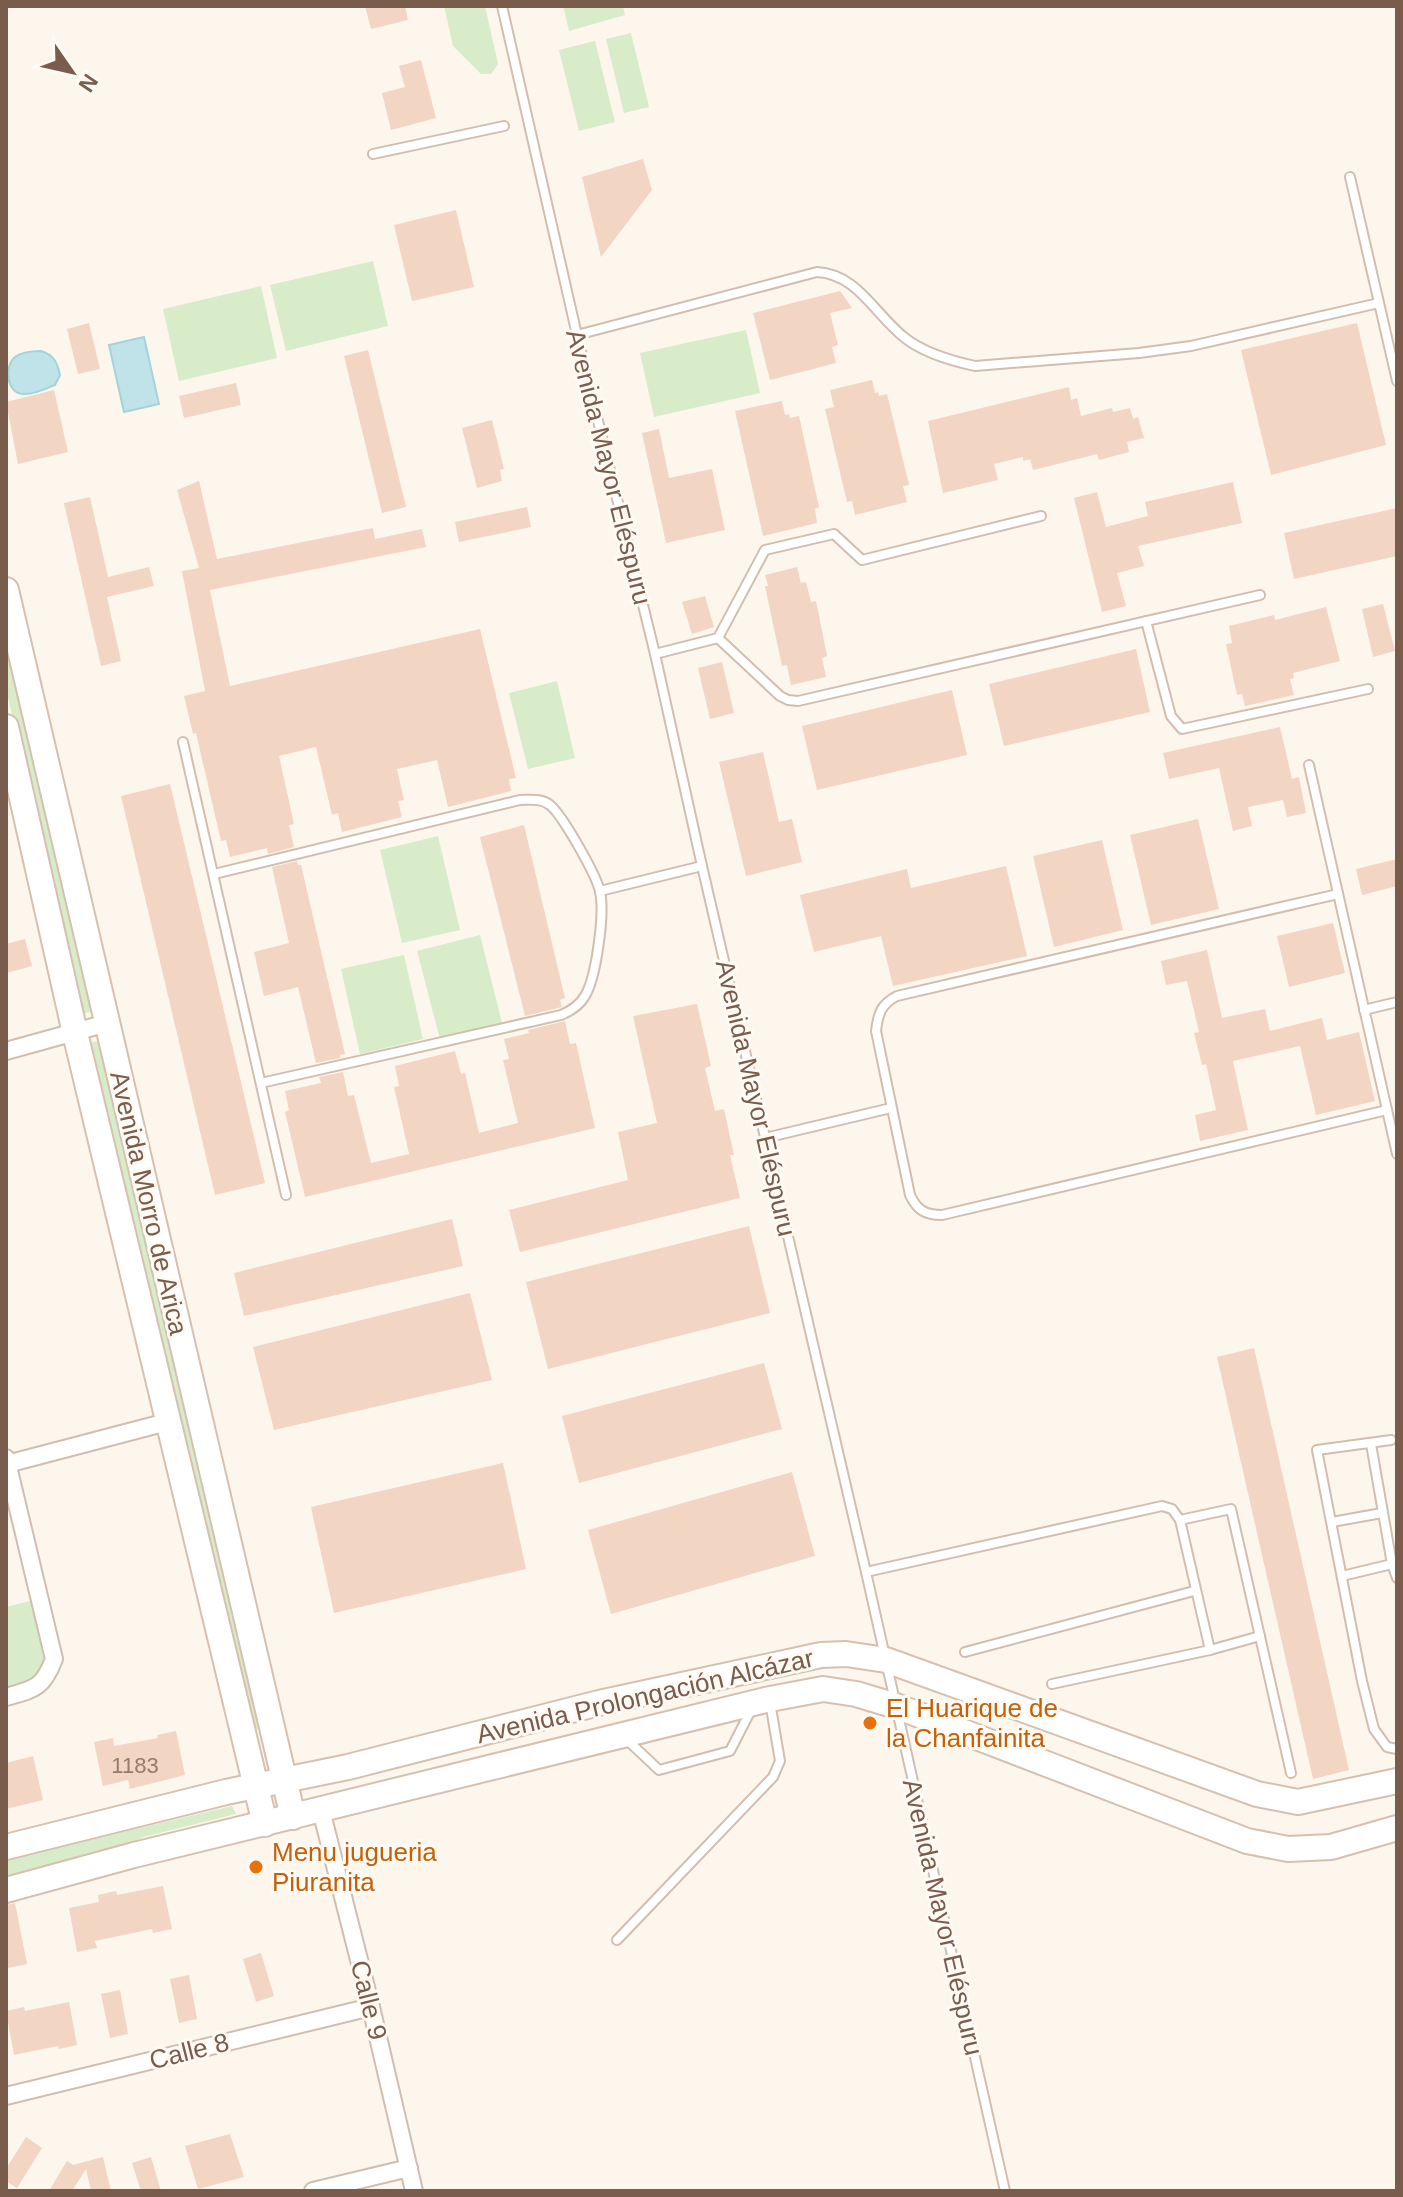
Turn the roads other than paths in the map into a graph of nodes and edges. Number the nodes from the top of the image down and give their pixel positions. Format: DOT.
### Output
graph roads {
  1 [pos="502,6"];
  2 [pos="504,126"];
  3 [pos="373,154"];
  4 [pos="1350,177"];
  5 [pos="1379,303"];
  6 [pos="577,335"];
  7 [pos="1397,381"];
  8 [pos="1041,516"];
  9 [pos="6,590"];
  10 [pos="1260,595"];
  11 [pos="1146,621"];
  12 [pos="718,638"];
  13 [pos="655,654"];
  14 [pos="1368,689"];
  15 [pos="6,727"];
  16 [pos="183,742"];
  17 [pos="1309,765"];
  18 [pos="702,866"];
  19 [pos="214,874"];
  20 [pos="600,891"];
  21 [pos="1338,894"];
  22 [pos="1397,1002"];
  23 [pos="1364,1010"];
  24 [pos="107,1023"];
  25 [pos="75,1033"];
  26 [pos="6,1051"];
  27 [pos="261,1083"];
  28 [pos="891,1108"];
  29 [pos="1387,1110"];
  30 [pos="765,1138"];
  31 [pos="1397,1154"];
  32 [pos="286,1195"];
  33 [pos="167,1422"];
  34 [pos="1391,1440"];
  35 [pos="1371,1444"];
  36 [pos="7,1461"];
  37 [pos="1382,1513"];
  38 [pos="1180,1520"];
  39 [pos="1332,1522"];
  40 [pos="1392,1564"];
  41 [pos="866,1572"];
  42 [pos="1396,1575"];
  43 [pos="1342,1576"];
  44 [pos="1194,1591"];
  45 [pos="1260,1636"];
  46 [pos="1210,1650"];
  47 [pos="965,1652"];
  48 [pos="886,1660"];
  49 [pos="1052,1684"];
  50 [pos="6,1697"];
  51 [pos="763,1700"];
  52 [pos="599,1703"];
  53 [pos="896,1706"];
  54 [pos="615,1736"];
  55 [pos="1397,1749"];
  56 [pos="1291,1773"];
  57 [pos="284,1781"];
  58 [pos="1397,1781"];
  59 [pos="255,1786"];
  60 [pos="321,1810"];
  61 [pos="293,1817"];
  62 [pos="265,1824"];
  63 [pos="1397,1828"];
  64 [pos="6,1847"];
  65 [pos="6,1890"];
  66 [pos="617,1940"];
  67 [pos="371,2007"];
  68 [pos="6,2096"];
  69 [pos="409,2168"];
  70 [pos="313,2191"];
  71 [pos="414,2191"];
  72 [pos="1005,2191"];
  1 -- 6 [label="lane, Avenida Mayor Eléspuru"];
  2 -- 3 [label="lane"];
  4 -- 5 [label="lane"];
  5 -- 6 [label="lane"];
  5 -- 7 [label="lane"];
  6 -- 13 [label="lane, Avenida Mayor Eléspuru"];
  8 -- 12 [label="lane"];
  9 -- 24 [label="main road, Avenida Morro de Arica"];
  10 -- 11 [label="lane"];
  11 -- 12 [label="lane"];
  11 -- 14 [label="lane"];
  12 -- 13 [label="lane"];
  13 -- 18 [label="lane, Avenida Mayor Eléspuru"];
  15 -- 25 [label="main road, Avenida Morro de Arica"];
  16 -- 19 [label="lane"];
  17 -- 21 [label="lane"];
  18 -- 20 [label="lane"];
  18 -- 30 [label="lane, Avenida Mayor Eléspuru"];
  19 -- 20 [label="lane"];
  19 -- 27 [label="lane"];
  20 -- 27 [label="lane"];
  21 -- 23 [label="lane"];
  21 -- 28 [label="lane"];
  22 -- 23 [label="lane"];
  23 -- 29 [label="lane"];
  24 -- 25 [label="street"];
  24 -- 57 [label="main road, Avenida Morro de Arica"];
  25 -- 26 [label="street"];
  25 -- 33 [label="main road, Avenida Morro de Arica"];
  27 -- 32 [label="lane"];
  28 -- 29 [label="lane"];
  28 -- 30 [label="lane"];
  29 -- 31 [label="lane"];
  30 -- 41 [label="lane, Avenida Mayor Eléspuru"];
  33 -- 36 [label="street"];
  33 -- 59 [label="main road, Avenida Morro de Arica"];
  34 -- 35 [label="lane"];
  35 -- 37 [label="lane"];
  35 -- 39 [label="lane"];
  36 -- 50 [label="street"];
  37 -- 39 [label="lane"];
  37 -- 40 [label="lane"];
  38 -- 41 [label="lane"];
  38 -- 44 [label="lane"];
  38 -- 45 [label="lane"];
  39 -- 43 [label="lane"];
  40 -- 42 [label="lane"];
  40 -- 43 [label="lane"];
  41 -- 48 [label="lane, Avenida Mayor Eléspuru"];
  43 -- 55 [label="lane"];
  44 -- 46 [label="lane"];
  44 -- 47 [label="lane"];
  45 -- 46 [label="lane"];
  45 -- 56 [label="lane"];
  46 -- 49 [label="lane"];
  48 -- 52 [label="main road, Avenida Prolongación Alcázar"];
  48 -- 53 [label="lane, Avenida Mayor Eléspuru"];
  48 -- 58 [label="main road, Avenida Prolongación Alcázar"];
  51 -- 53 [label="main road, Avenida Prolongación Alcázar"];
  51 -- 54 [label="main road, Avenida Prolongación Alcázar"];
  51 -- 54 [label="lane"];
  51 -- 66 [label="lane"];
  52 -- 54 [label="main road"];
  52 -- 57 [label="main road, Avenida Prolongación Alcázar"];
  53 -- 63 [label="main road, Avenida Prolongación Alcázar"];
  53 -- 72 [label="lane, Avenida Mayor Eléspuru"];
  54 -- 60 [label="main road, Avenida Prolongación Alcázar"];
  57 -- 59 [label="main road, Avenida Prolongación Alcázar"];
  57 -- 61 [label="main road, Avenida Morro de Arica"];
  59 -- 62 [label="main road, Avenida Morro de Arica"];
  59 -- 64 [label="main road, Avenida Prolongación Alcázar"];
  60 -- 61 [label="main road, Avenida Prolongación Alcázar"];
  60 -- 67 [label="street, Calle 9"];
  61 -- 62 [label="main road, Avenida Prolongación Alcázar"];
  62 -- 65 [label="main road, Avenida Prolongación Alcázar"];
  67 -- 68 [label="street, Calle 8"];
  67 -- 69 [label="street, Calle 9"];
  69 -- 70 [label="street"];
  69 -- 71 [label="street, Calle 9"];
}
